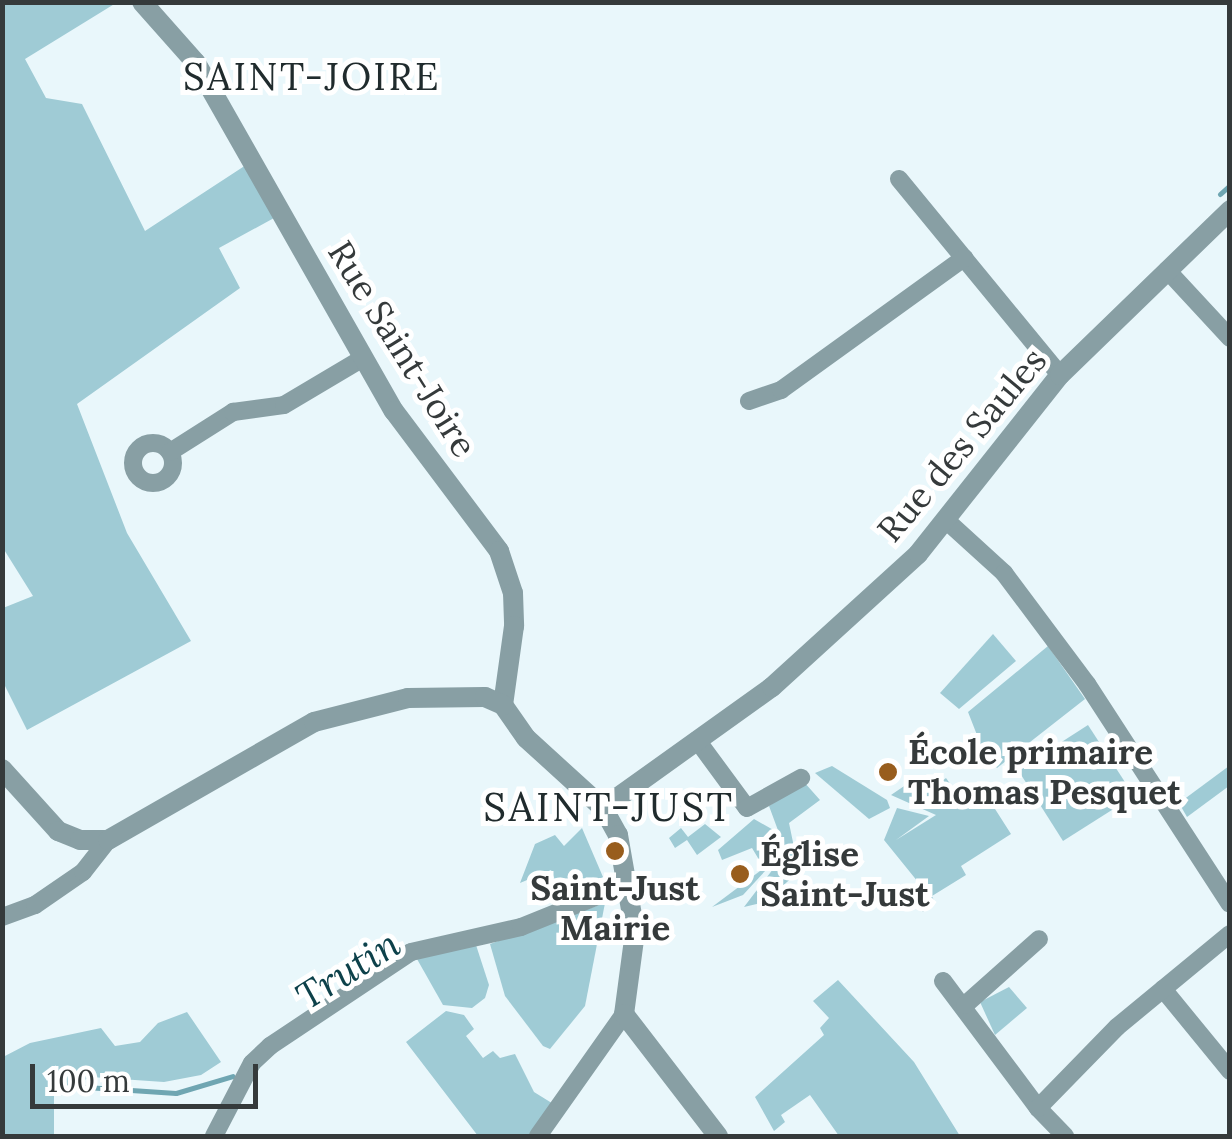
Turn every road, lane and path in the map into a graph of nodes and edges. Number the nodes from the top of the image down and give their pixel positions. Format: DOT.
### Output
graph roads {
  1 [pos="142,2"];
  2 [pos="898,179"];
  3 [pos="1230,210"];
  4 [pos="964,258"];
  5 [pos="1167,270"];
  6 [pos="1230,338"];
  7 [pos="362,358"];
  8 [pos="1060,375"];
  9 [pos="749,401"];
  10 [pos="170,452"];
  11 [pos="948,522"];
  12 [pos="502,705"];
  13 [pos="697,740"];
  14 [pos="2,769"];
  15 [pos="801,778"];
  16 [pos="603,808"];
  17 [pos="108,840"];
  18 [pos="630,884"];
  19 [pos="1230,904"];
  20 [pos="2,917"];
  21 [pos="1230,934"];
  22 [pos="1039,939"];
  23 [pos="943,981"];
  24 [pos="1163,989"];
  25 [pos="965,1005"];
  26 [pos="624,1014"];
  27 [pos="1230,1071"];
  28 [pos="1038,1108"];
  29 [pos="214,1136"];
  30 [pos="538,1136"];
  31 [pos="718,1136"];
  32 [pos="1065,1136"];
  1 -- 7 [label="street, Rue Saint-Joire"];
  2 -- 4 [label="street"];
  3 -- 5 [label="street, Rue des Saules"];
  4 -- 8 [label="street"];
  4 -- 9 [label="street"];
  5 -- 6 [label="street"];
  5 -- 8 [label="street, Rue des Saules"];
  7 -- 10 [label="street"];
  7 -- 12 [label="street, Rue Saint-Joire"];
  8 -- 11 [label="street, Rue des Saules"];
  11 -- 13 [label="street, Rue des Saules"];
  11 -- 19 [label="street"];
  12 -- 16 [label="street"];
  12 -- 17 [label="street"];
  13 -- 15 [label="street"];
  13 -- 16 [label="street, Rue des Saules"];
  14 -- 17 [label="street"];
  16 -- 18 [label="street"];
  17 -- 20 [label="street"];
  18 -- 26 [label="street"];
  18 -- 29 [label="street"];
  21 -- 24 [label="street"];
  22 -- 25 [label="street"];
  23 -- 25 [label="street"];
  24 -- 27 [label="street"];
  24 -- 28 [label="street"];
  25 -- 28 [label="street"];
  26 -- 30 [label="street"];
  26 -- 31 [label="street"];
  28 -- 32 [label="street"];
}
